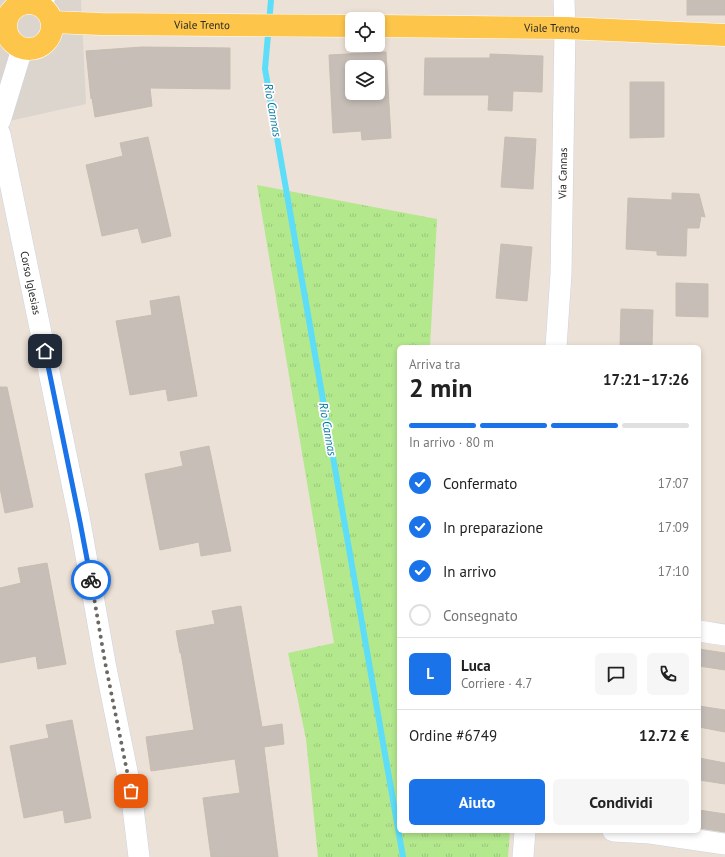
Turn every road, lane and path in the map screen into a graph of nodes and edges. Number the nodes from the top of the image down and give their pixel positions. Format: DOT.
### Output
graph roads {
  1 [pos="564,0"];
  2 [pos="46,10"];
  3 [pos="3,25"];
  4 [pos="345,26"];
  5 [pos="385,26"];
  6 [pos="565,28"];
  7 [pos="725,35"];
  8 [pos="22,49"];
  9 [pos="0,120"];
  10 [pos="0,134"];
  11 [pos="556,345"];
  12 [pos="701,631"];
  13 [pos="725,634"];
  14 [pos="525,833"];
  15 [pos="650,833"];
  16 [pos="725,844"];
  17 [pos="139,857"];
  18 [pos="523,857"];
  1 -- 6 [label="street, Via Cannas"];
  2 -- 3 [label="main road"];
  2 -- 4 [label="main road, Viale Trento"];
  2 -- 8 [label="main road"];
  3 -- 8 [label="main road"];
  5 -- 6 [label="main road, Viale Trento"];
  6 -- 7 [label="main road, Viale Trento"];
  6 -- 11 [label="street, Via Cannas"];
  8 -- 9 [label="street"];
  10 -- 17 [label="street, Corso Iglesias"];
  12 -- 13 [label="street"];
  14 -- 18 [label="street"];
  15 -- 16 [label="street"];
}
